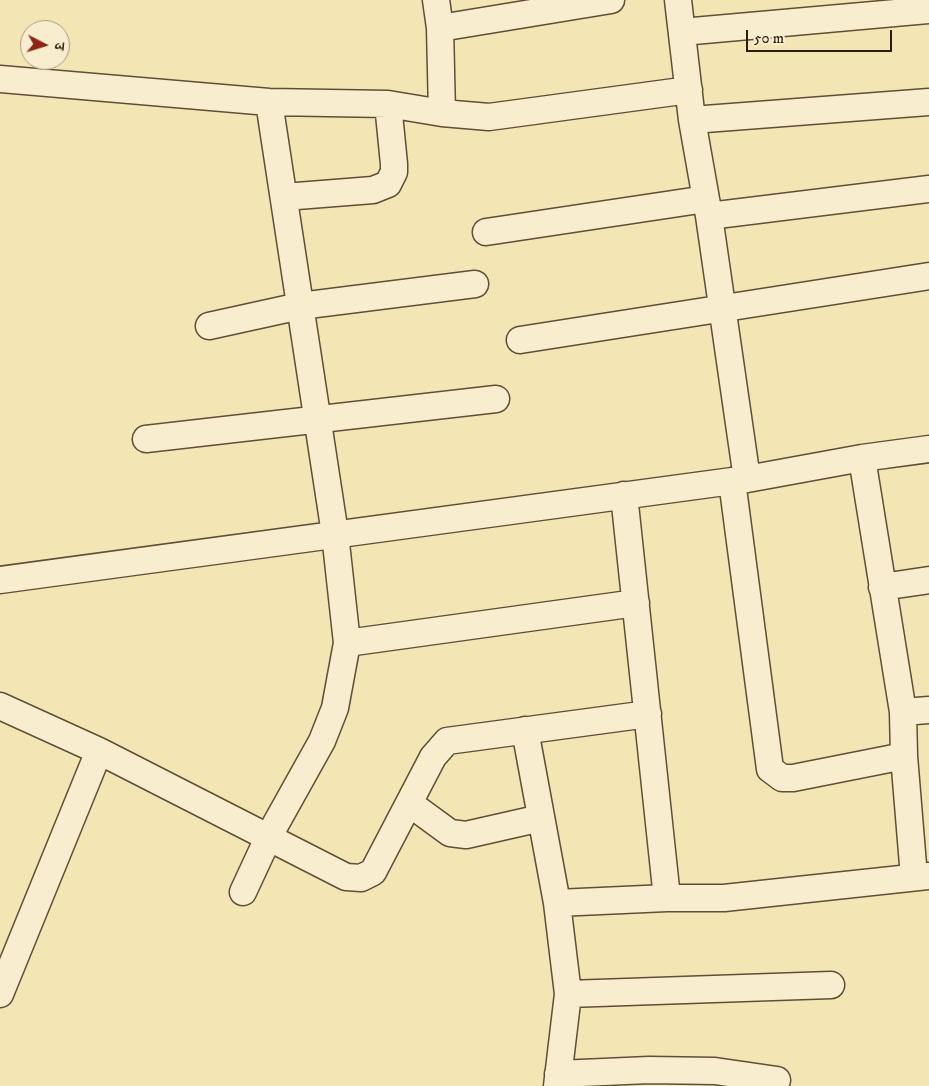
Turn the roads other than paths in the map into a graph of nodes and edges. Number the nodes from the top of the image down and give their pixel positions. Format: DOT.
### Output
graph roads {
  1 [pos="436,0"];
  2 [pos="611,0"];
  3 [pos="678,0"];
  4 [pos="929,10"];
  5 [pos="440,28"];
  6 [pos="682,32"];
  7 [pos="0,79"];
  8 [pos="689,90"];
  9 [pos="269,102"];
  10 [pos="929,102"];
  11 [pos="388,104"];
  12 [pos="442,113"];
  13 [pos="692,120"];
  14 [pos="929,190"];
  15 [pos="284,197"];
  16 [pos="708,208"];
  17 [pos="486,232"];
  18 [pos="929,276"];
  19 [pos="475,284"];
  20 [pos="300,306"];
  21 [pos="721,308"];
  22 [pos="209,326"];
  23 [pos="520,340"];
  24 [pos="496,399"];
  25 [pos="317,417"];
  26 [pos="146,439"];
  27 [pos="929,449"];
  28 [pos="862,458"];
  29 [pos="739,480"];
  30 [pos="624,495"];
  31 [pos="335,534"];
  32 [pos="0,580"];
  33 [pos="929,580"];
  34 [pos="882,587"];
  35 [pos="636,603"];
  36 [pos="347,643"];
  37 [pos="0,706"];
  38 [pos="929,710"];
  39 [pos="902,712"];
  40 [pos="648,714"];
  41 [pos="525,730"];
  42 [pos="99,751"];
  43 [pos="904,756"];
  44 [pos="409,803"];
  45 [pos="541,818"];
  46 [pos="269,836"];
  47 [pos="922,877"];
  48 [pos="243,892"];
  49 [pos="667,898"];
  50 [pos="557,903"];
  51 [pos="831,985"];
  52 [pos="0,994"];
  53 [pos="568,994"];
  54 [pos="557,1080"];
  55 [pos="777,1080"];
  1 -- 5 [label="street"];
  2 -- 5 [label="street"];
  3 -- 6 [label="street"];
  4 -- 6 [label="street"];
  5 -- 12 [label="street"];
  6 -- 8 [label="street"];
  7 -- 9 [label="street"];
  8 -- 12 [label="street"];
  8 -- 13 [label="street"];
  9 -- 11 [label="street"];
  9 -- 15 [label="street"];
  10 -- 13 [label="street"];
  11 -- 12 [label="street"];
  11 -- 15 [label="street"];
  13 -- 16 [label="street"];
  14 -- 16 [label="street"];
  15 -- 20 [label="street"];
  16 -- 17 [label="street"];
  16 -- 21 [label="street"];
  18 -- 21 [label="street"];
  19 -- 20 [label="street"];
  20 -- 22 [label="street"];
  20 -- 25 [label="street"];
  21 -- 23 [label="street"];
  21 -- 29 [label="street"];
  24 -- 25 [label="street"];
  25 -- 26 [label="street"];
  25 -- 31 [label="street"];
  27 -- 28 [label="street"];
  28 -- 29 [label="street"];
  28 -- 34 [label="street"];
  29 -- 30 [label="street"];
  29 -- 43 [label="street"];
  30 -- 31 [label="street"];
  30 -- 35 [label="street"];
  31 -- 32 [label="street"];
  31 -- 36 [label="street"];
  33 -- 34 [label="street"];
  34 -- 39 [label="street"];
  35 -- 36 [label="street"];
  35 -- 40 [label="street"];
  36 -- 46 [label="street"];
  37 -- 42 [label="street"];
  38 -- 39 [label="street"];
  39 -- 43 [label="street"];
  40 -- 41 [label="street"];
  40 -- 49 [label="street"];
  41 -- 44 [label="street"];
  41 -- 45 [label="street"];
  42 -- 46 [label="street"];
  42 -- 52 [label="street"];
  43 -- 47 [label="street"];
  44 -- 45 [label="street"];
  44 -- 46 [label="street"];
  45 -- 50 [label="street"];
  46 -- 48 [label="street"];
  47 -- 49 [label="street"];
  49 -- 50 [label="street"];
  50 -- 53 [label="street"];
  51 -- 53 [label="street"];
  53 -- 54 [label="street"];
  54 -- 55 [label="street"];
}
